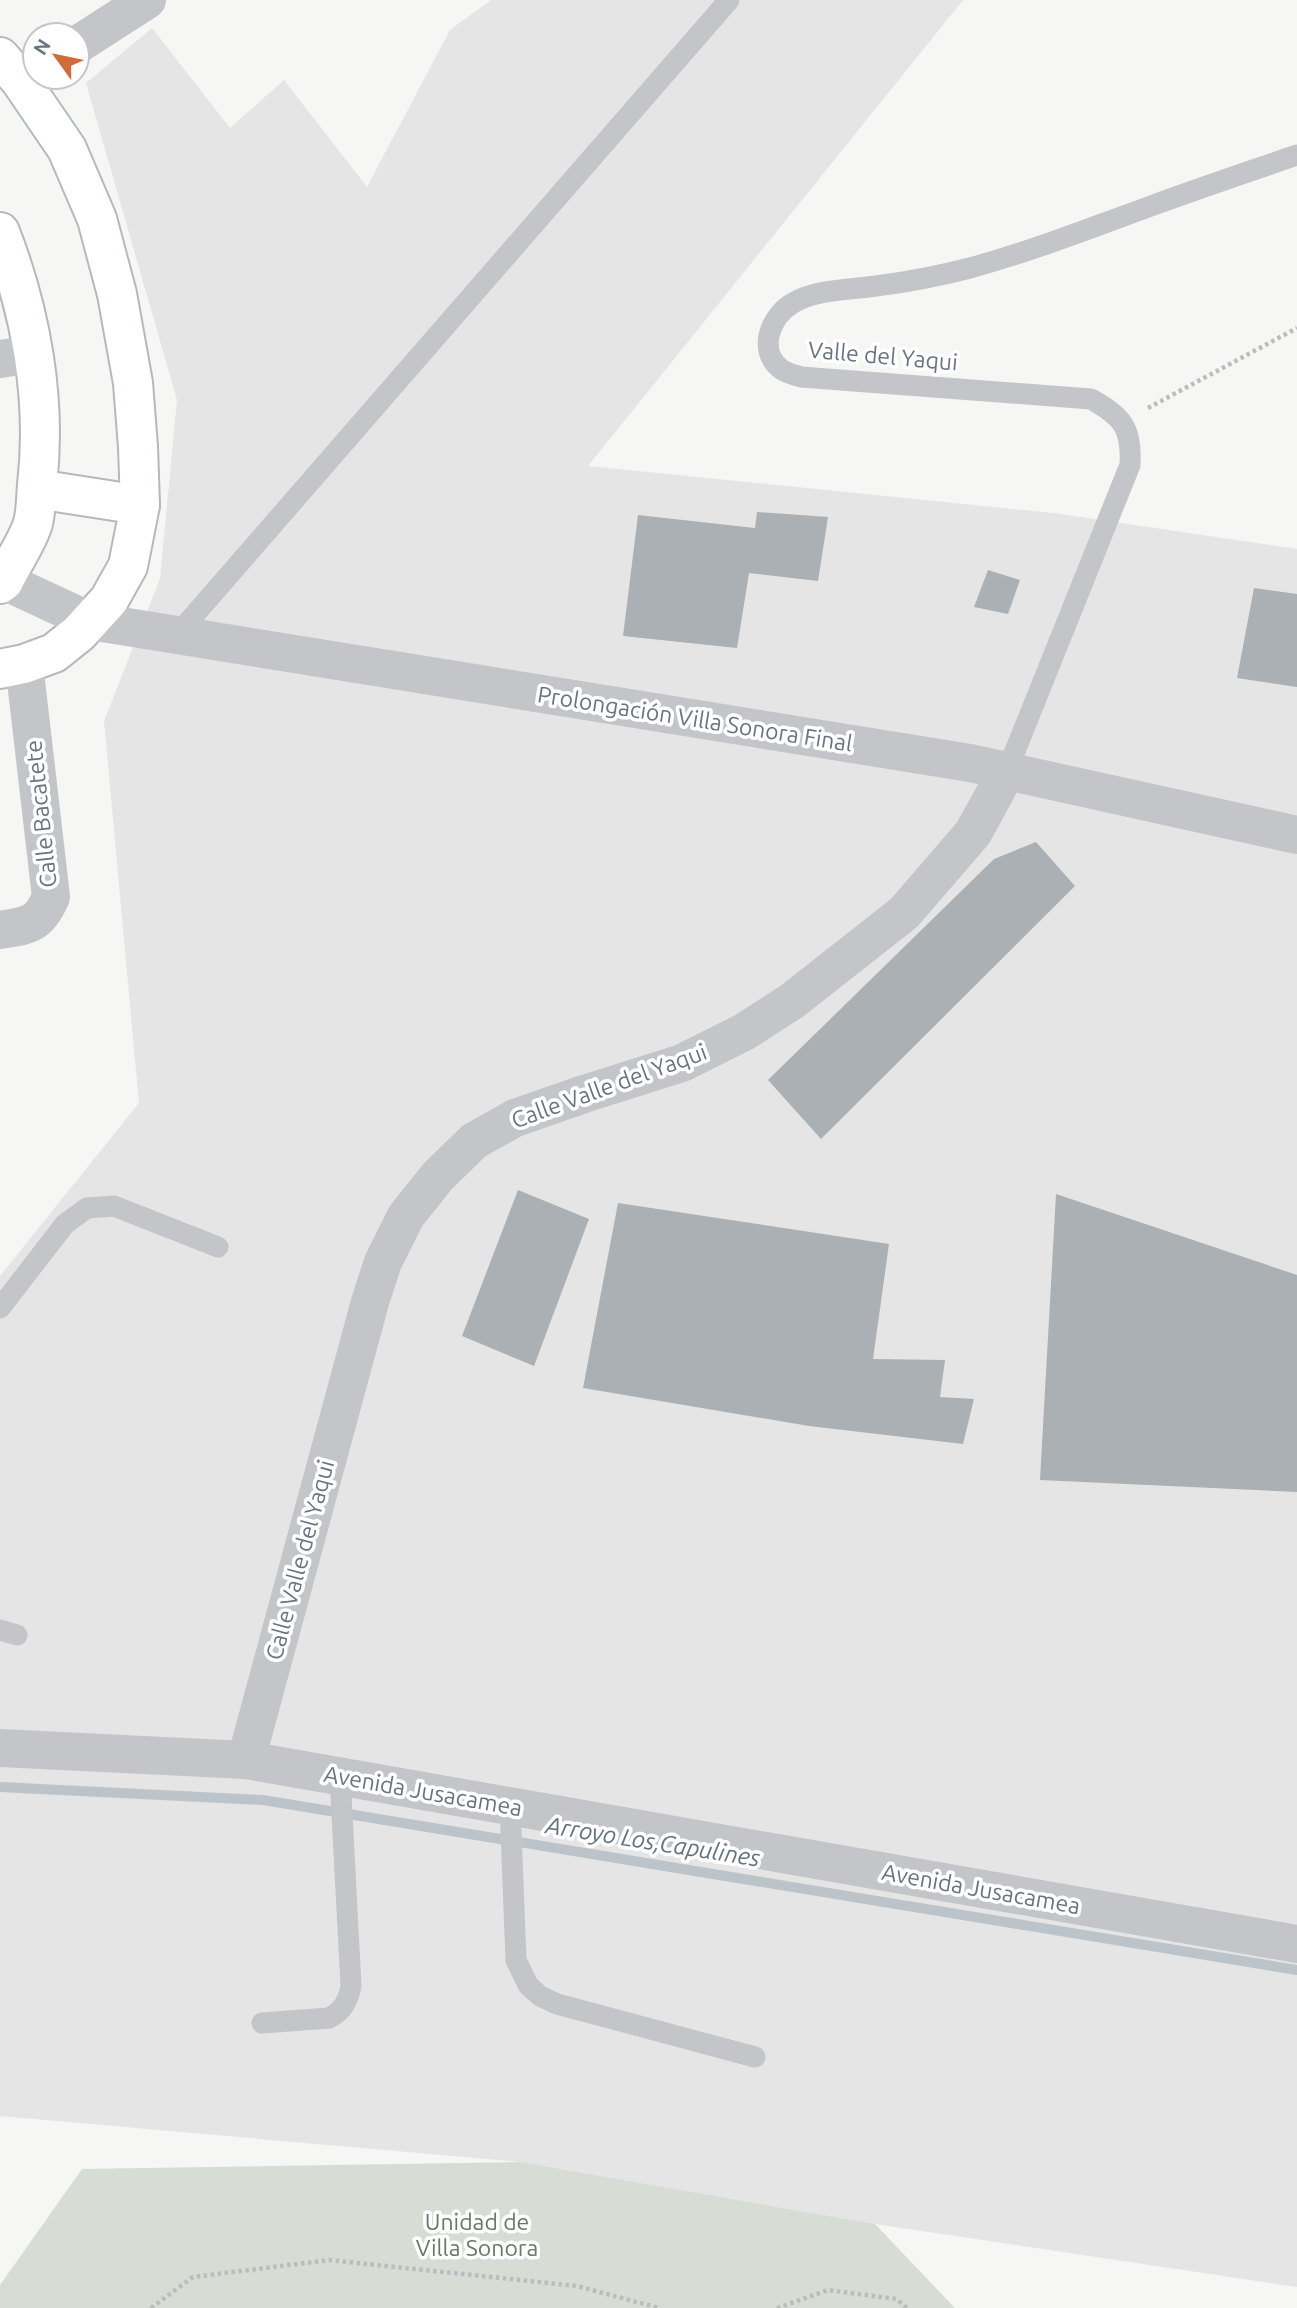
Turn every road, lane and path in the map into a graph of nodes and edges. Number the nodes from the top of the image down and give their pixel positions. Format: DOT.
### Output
graph roads {
  1 [pos="147,0"];
  2 [pos="729,0"];
  3 [pos="91,36"];
  4 [pos="18,69"];
  5 [pos="1297,155"];
  6 [pos="0,232"];
  7 [pos="1297,328"];
  8 [pos="17,357"];
  9 [pos="1122,422"];
  10 [pos="37,489"];
  11 [pos="140,505"];
  12 [pos="2,582"];
  13 [pos="90,621"];
  14 [pos="176,636"];
  15 [pos="12,667"];
  16 [pos="1007,771"];
  17 [pos="1297,835"];
  18 [pos="0,930"];
  19 [pos="218,1247"];
  20 [pos="0,1308"];
  21 [pos="0,1748"];
  22 [pos="246,1760"];
  23 [pos="340,1776"];
  24 [pos="510,1806"];
  25 [pos="1297,1944"];
  26 [pos="262,2023"];
  27 [pos="755,2057"];
  28 [pos="151,2308"];
  29 [pos="659,2308"];
  30 [pos="777,2308"];
  31 [pos="907,2308"];
  1 -- 3 [label="street"];
  2 -- 14 [label="lane"];
  4 -- 11 [label="main road"];
  5 -- 9 [label="lane, Valle del Yaqui"];
  6 -- 8 [label="main road"];
  7 -- 9 [label="path"];
  8 -- 10 [label="main road"];
  9 -- 16 [label="lane"];
  10 -- 11 [label="main road"];
  10 -- 12 [label="main road"];
  11 -- 13 [label="main road"];
  12 -- 13 [label="street, Prolongación Villa Sonora Final"];
  13 -- 14 [label="street, Prolongación Villa Sonora Final"];
  13 -- 15 [label="main road"];
  14 -- 16 [label="street, Prolongación Villa Sonora Final"];
  15 -- 18 [label="street, Calle Bacatete"];
  16 -- 17 [label="street, Prolongación Villa Sonora Final"];
  16 -- 22 [label="street, Calle Valle del Yaqui"];
  19 -- 20 [label="lane"];
  21 -- 22 [label="street, Avenida Jusacamea"];
  22 -- 23 [label="street, Avenida Jusacamea"];
  23 -- 24 [label="street, Avenida Jusacamea"];
  23 -- 26 [label="lane"];
  24 -- 25 [label="street, Avenida Jusacamea"];
  24 -- 27 [label="lane"];
  28 -- 29 [label="path"];
  30 -- 31 [label="path"];
}
